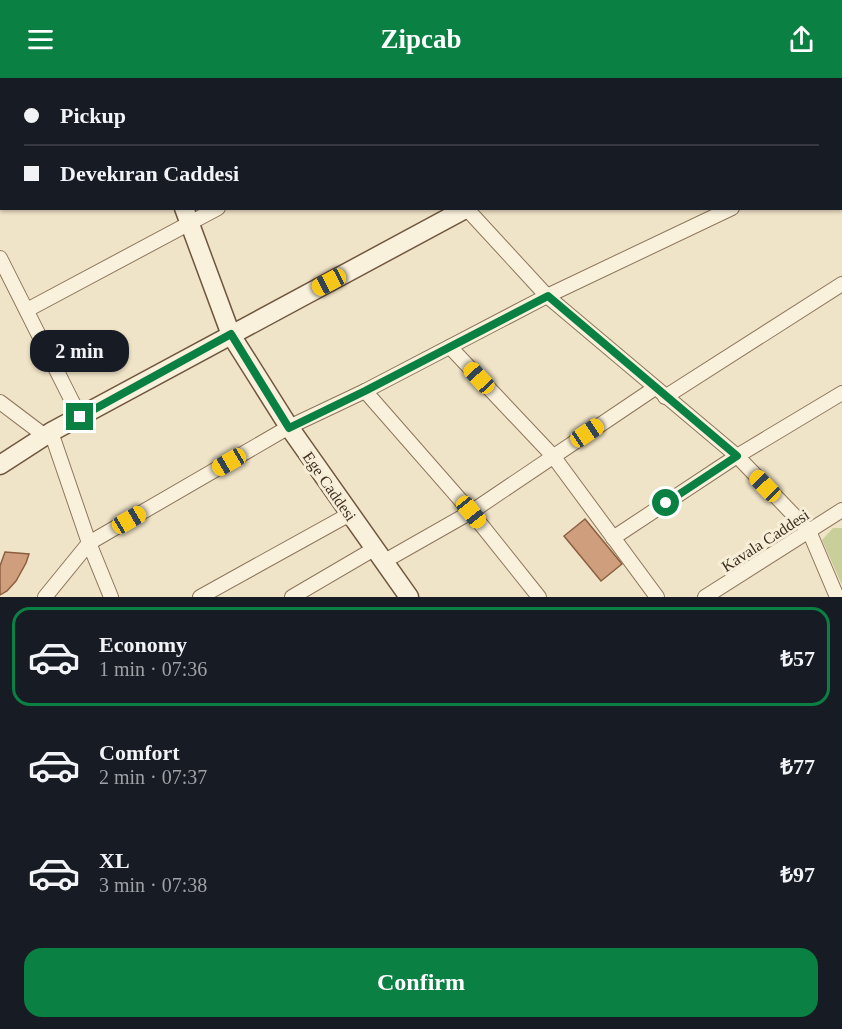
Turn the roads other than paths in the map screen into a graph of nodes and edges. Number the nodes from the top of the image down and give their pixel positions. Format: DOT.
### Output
graph roads {
  1 [pos="211,210"];
  2 [pos="465,210"];
  3 [pos="468,210"];
  4 [pos="728,210"];
  5 [pos="186,217"];
  6 [pos="0,258"];
  7 [pos="3,273"];
  8 [pos="842,284"];
  9 [pos="548,296"];
  10 [pos="27,310"];
  11 [pos="231,334"];
  12 [pos="450,347"];
  13 [pos="365,391"];
  14 [pos="660,392"];
  15 [pos="842,393"];
  16 [pos="0,402"];
  17 [pos="80,417"];
  18 [pos="289,428"];
  19 [pos="48,434"];
  20 [pos="553,456"];
  21 [pos="737,456"];
  22 [pos="0,465"];
  23 [pos="842,510"];
  24 [pos="471,512"];
  25 [pos="350,514"];
  26 [pos="809,531"];
  27 [pos="613,538"];
  28 [pos="89,543"];
  29 [pos="379,556"];
  30 [pos="207,595"];
  31 [pos="45,597"];
  32 [pos="111,597"];
  33 [pos="291,597"];
  34 [pos="410,597"];
  35 [pos="539,597"];
  36 [pos="657,597"];
  37 [pos="705,597"];
  38 [pos="837,597"];
  1 -- 5 [label="street"];
  2 -- 11 [label="street"];
  3 -- 9 [label="street"];
  4 -- 9 [label="street"];
  5 -- 10 [label="street"];
  5 -- 11 [label="street, Ege Caddesi"];
  6 -- 7 [label="street"];
  7 -- 10 [label="street"];
  8 -- 14 [label="street"];
  9 -- 12 [label="street"];
  9 -- 14 [label="street"];
  10 -- 17 [label="street"];
  11 -- 17 [label="street"];
  11 -- 18 [label="street, Ege Caddesi"];
  12 -- 13 [label="street"];
  12 -- 20 [label="street"];
  13 -- 18 [label="street"];
  13 -- 24 [label="street"];
  14 -- 20 [label="street"];
  14 -- 21 [label="street"];
  15 -- 21 [label="street"];
  16 -- 19 [label="street"];
  17 -- 19 [label="street"];
  18 -- 25 [label="street, Ege Caddesi"];
  18 -- 28 [label="street"];
  19 -- 22 [label="street"];
  19 -- 28 [label="street"];
  20 -- 24 [label="street"];
  20 -- 27 [label="street"];
  21 -- 26 [label="street"];
  21 -- 27 [label="street"];
  23 -- 26 [label="street, Kavala Caddesi"];
  24 -- 29 [label="street"];
  24 -- 35 [label="street"];
  25 -- 29 [label="street, Ege Caddesi"];
  25 -- 30 [label="street"];
  26 -- 37 [label="street, Kavala Caddesi"];
  26 -- 38 [label="street"];
  27 -- 36 [label="street"];
  28 -- 31 [label="street"];
  28 -- 32 [label="street"];
  29 -- 33 [label="street"];
  29 -- 34 [label="street, Ege Caddesi"];
}
